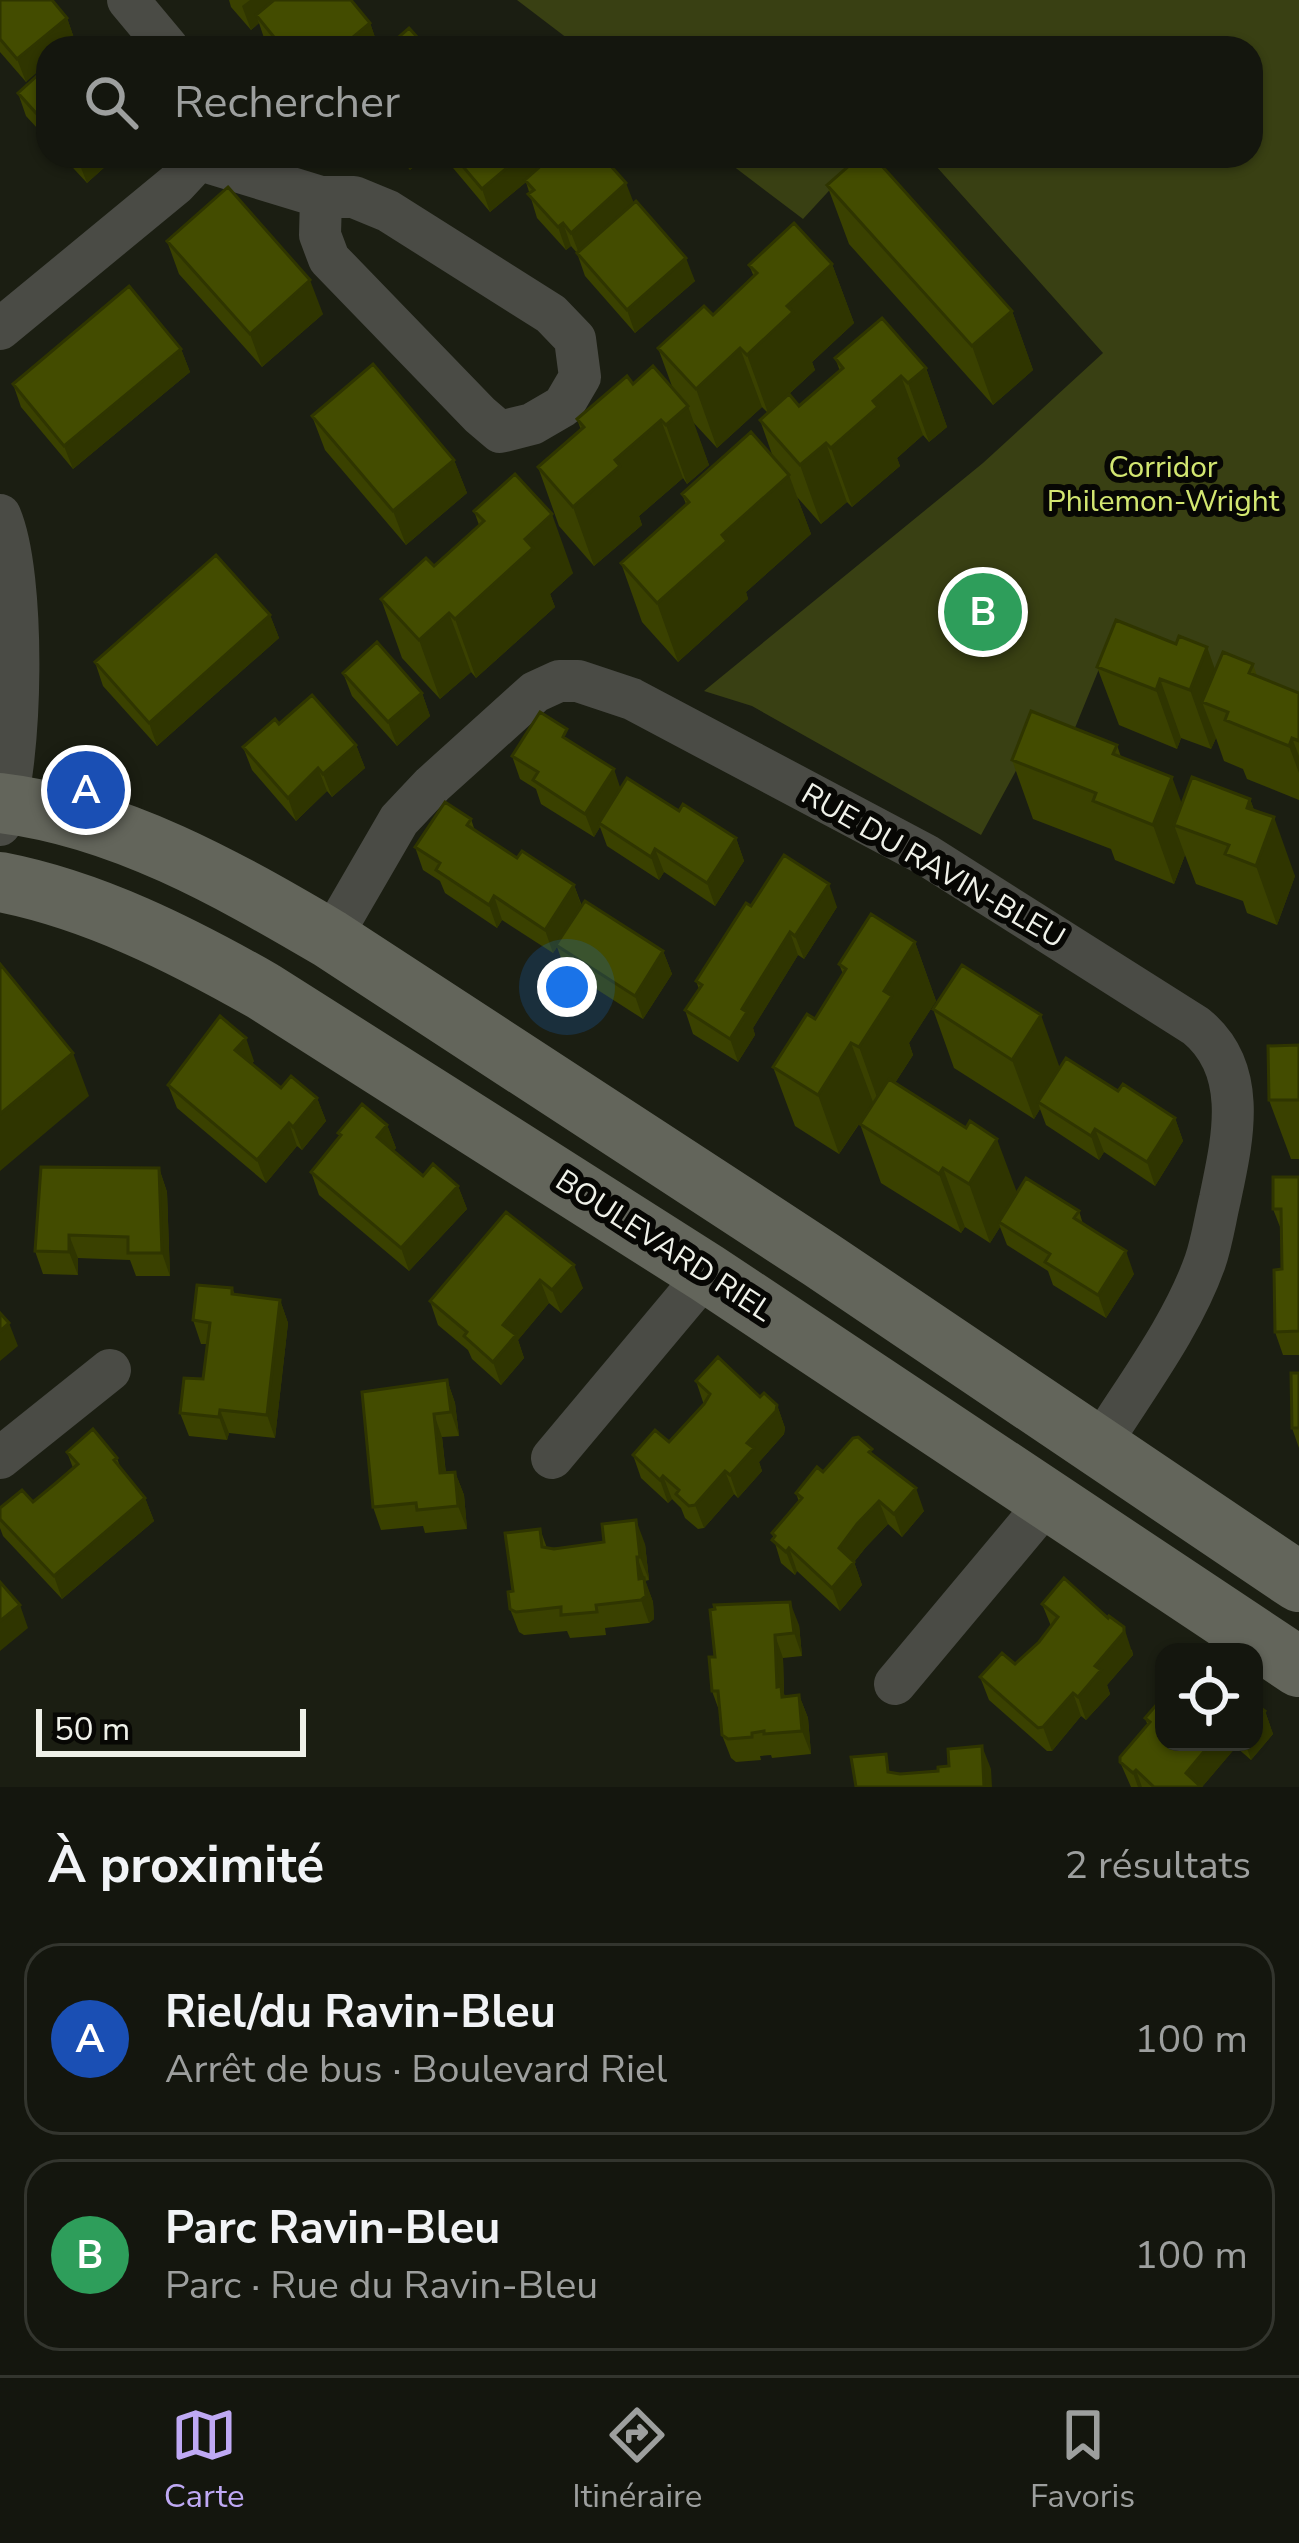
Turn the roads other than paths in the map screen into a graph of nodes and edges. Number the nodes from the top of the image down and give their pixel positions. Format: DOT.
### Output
graph roads {
  1 [pos="128,0"];
  2 [pos="158,36"];
  3 [pos="189,168"];
  4 [pos="232,168"];
  5 [pos="320,197"];
  6 [pos="0,329"];
  7 [pos="0,515"];
  8 [pos="3,810"];
  9 [pos="0,881"];
  10 [pos="330,939"];
  11 [pos="707,1273"];
  12 [pos="110,1370"];
  13 [pos="1099,1446"];
  14 [pos="0,1458"];
  15 [pos="552,1458"];
  16 [pos="1049,1500"];
  17 [pos="1299,1582"];
  18 [pos="1299,1667"];
  19 [pos="895,1684"];
  1 -- 2 [label="street"];
  3 -- 6 [label="street"];
  4 -- 5 [label="street"];
  5 -- 5 [label="street"];
  7 -- 8 [label="street"];
  8 -- 10 [label="street"];
  9 -- 11 [label="street, BOULEVARD RIEL"];
  10 -- 13 [label="street"];
  10 -- 13 [label="street, RUE DU RAVIN-BLEU"];
  11 -- 15 [label="street"];
  11 -- 16 [label="street, BOULEVARD RIEL"];
  12 -- 14 [label="street"];
  13 -- 17 [label="street"];
  16 -- 18 [label="street, BOULEVARD RIEL"];
  16 -- 19 [label="street"];
}
